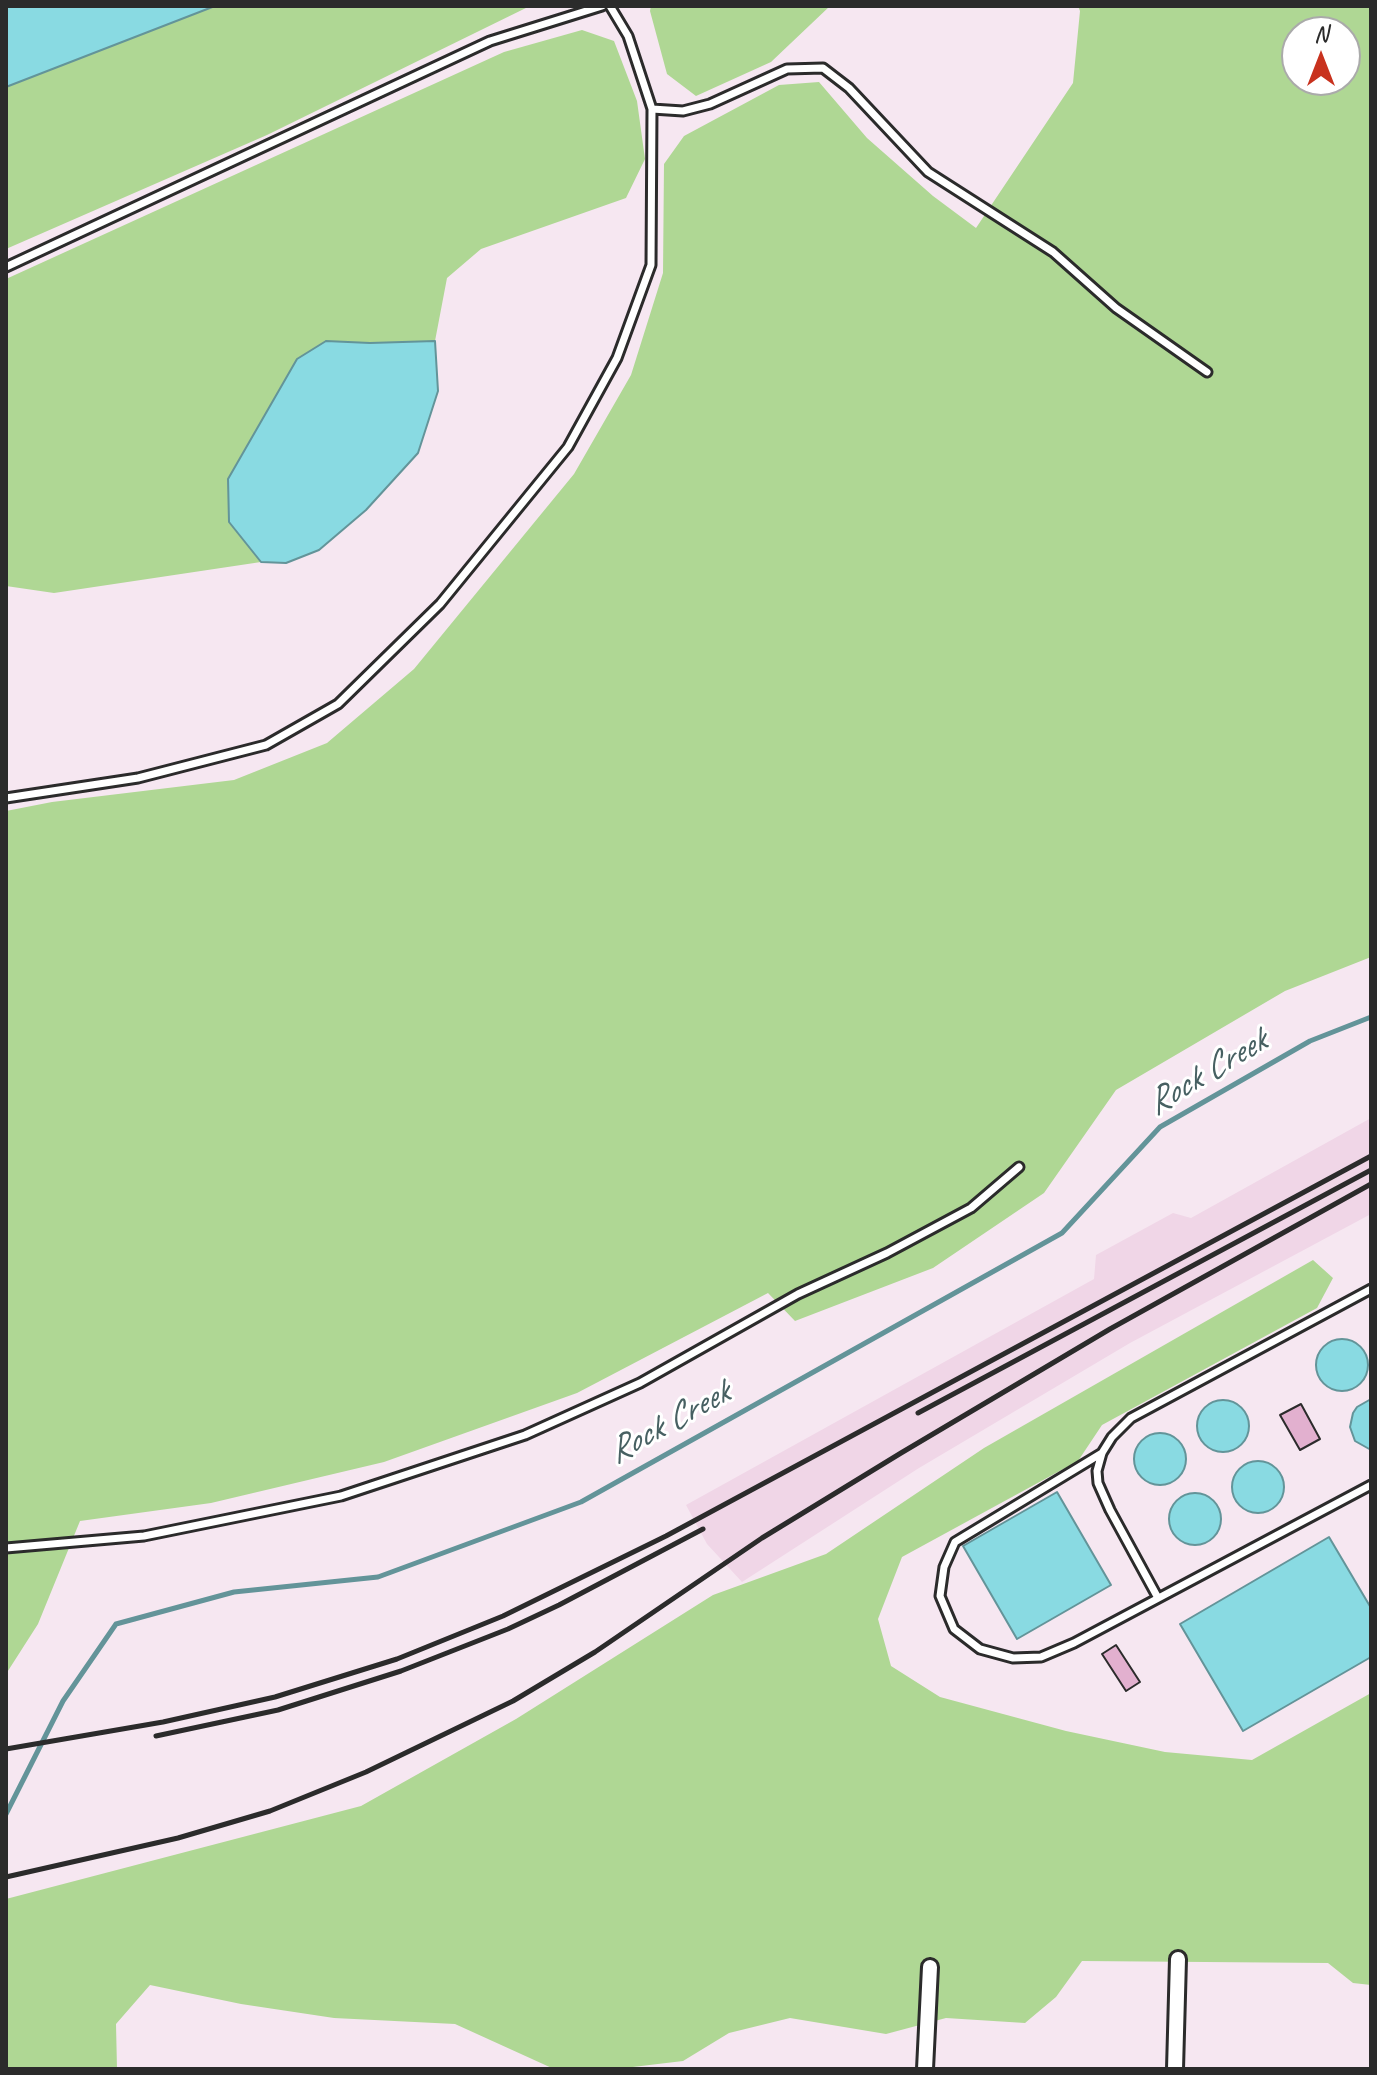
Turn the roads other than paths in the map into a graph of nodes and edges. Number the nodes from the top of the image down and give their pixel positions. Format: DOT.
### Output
graph roads {
  1 [pos="602,6"];
  2 [pos="610,6"];
  3 [pos="652,109"];
  4 [pos="6,267"];
  5 [pos="1207,372"];
  6 [pos="6,798"];
  7 [pos="1019,1167"];
  8 [pos="1371,1289"];
  9 [pos="1102,1453"];
  10 [pos="1371,1485"];
  11 [pos="6,1548"];
  12 [pos="1158,1598"];
  13 [pos="1178,1959"];
  14 [pos="930,1967"];
  15 [pos="925,2069"];
  16 [pos="1175,2069"];
  1 -- 4 [label="lane"];
  2 -- 3 [label="lane"];
  3 -- 5 [label="lane"];
  3 -- 6 [label="lane"];
  7 -- 11 [label="lane"];
  8 -- 9 [label="lane"];
  9 -- 12 [label="lane"];
  9 -- 12 [label="lane"];
  10 -- 12 [label="lane"];
  13 -- 16 [label="street"];
  14 -- 15 [label="street"];
}
